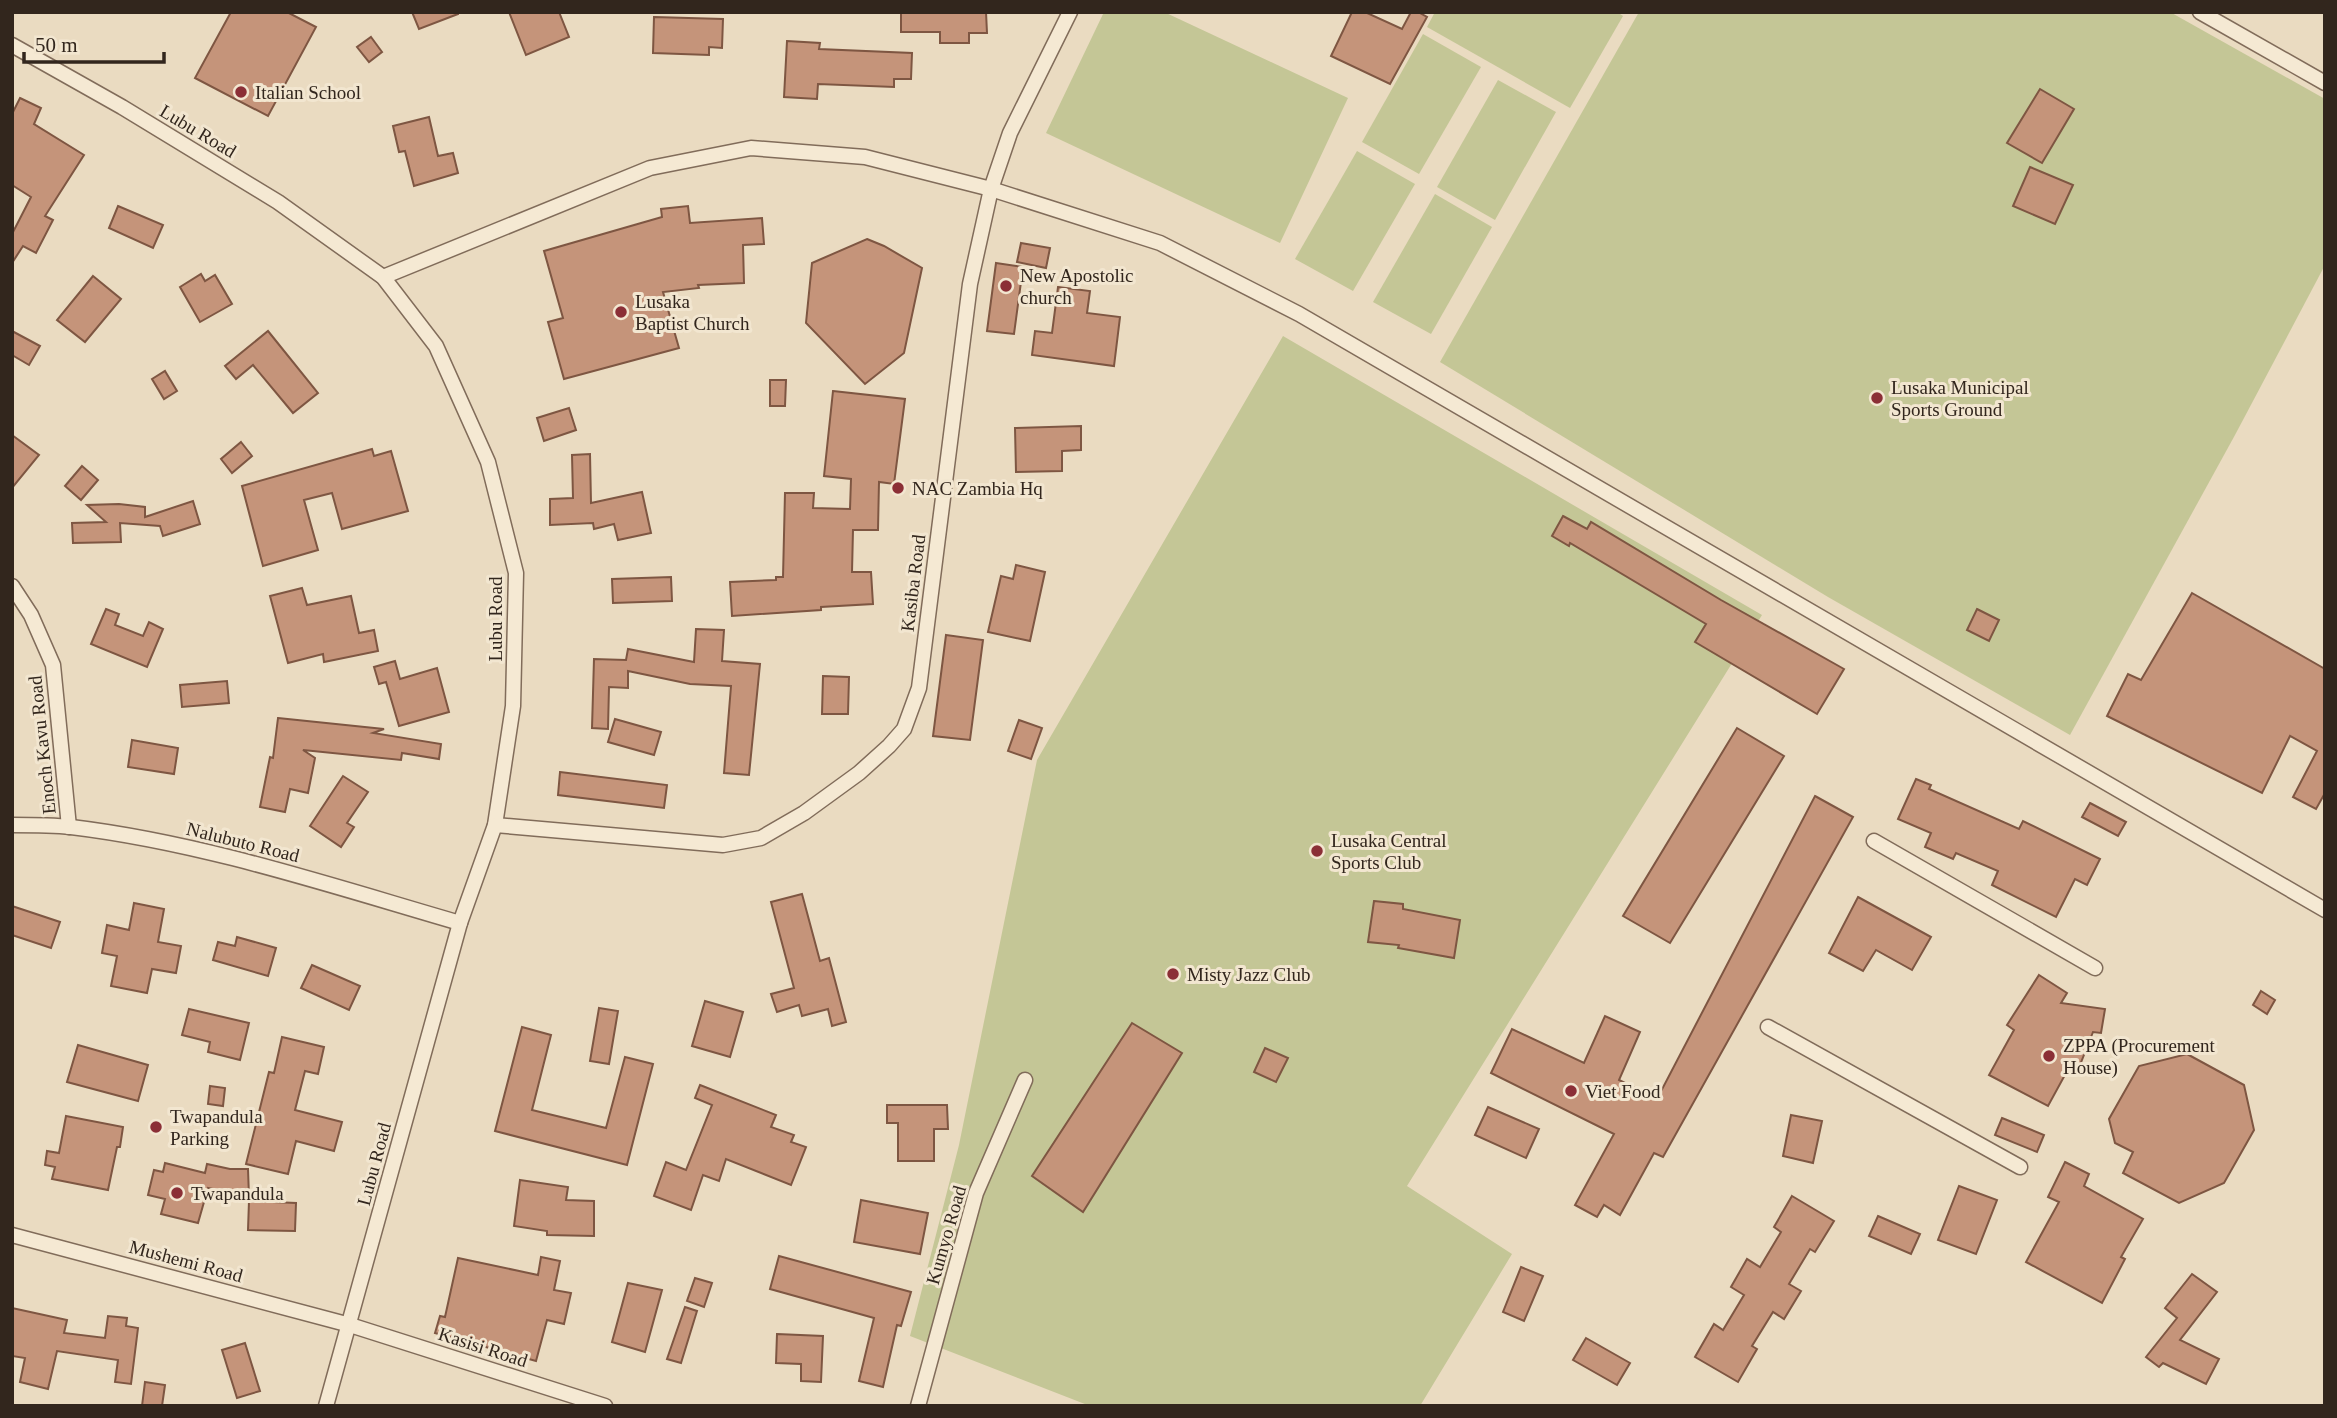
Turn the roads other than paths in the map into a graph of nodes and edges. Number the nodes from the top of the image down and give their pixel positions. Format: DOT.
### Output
graph roads {
  1 [pos="1070,12"];
  2 [pos="2200,12"];
  3 [pos="12,45"];
  4 [pos="2325,83"];
  5 [pos="992,189"];
  6 [pos="383,277"];
  7 [pos="12,586"];
  8 [pos="12,825"];
  9 [pos="495,825"];
  10 [pos="69,827"];
  11 [pos="1874,841"];
  12 [pos="2325,910"];
  13 [pos="460,923"];
  14 [pos="2095,968"];
  15 [pos="1768,1027"];
  16 [pos="1025,1080"];
  17 [pos="2020,1167"];
  18 [pos="12,1235"];
  19 [pos="350,1325"];
  20 [pos="326,1406"];
  21 [pos="605,1406"];
  22 [pos="918,1406"];
  1 -- 5 [label="street, Kasiba Road"];
  2 -- 4 [label="street"];
  3 -- 6 [label="street, Lubu Road"];
  5 -- 6 [label="street"];
  5 -- 9 [label="street, Kasiba Road"];
  5 -- 12 [label="street"];
  6 -- 9 [label="street, Lubu Road"];
  7 -- 10 [label="street, Enoch Kavu Road"];
  8 -- 10 [label="street, Nalubuto Road"];
  9 -- 13 [label="street, Lubu Road"];
  10 -- 13 [label="street, Nalubuto Road"];
  11 -- 14 [label="street"];
  13 -- 19 [label="street, Lubu Road"];
  15 -- 17 [label="street"];
  16 -- 22 [label="street, Kumyo Road"];
  18 -- 19 [label="street, Mushemi Road"];
  19 -- 20 [label="street, Lubu Road"];
  19 -- 21 [label="street, Kasisi Road"];
}
